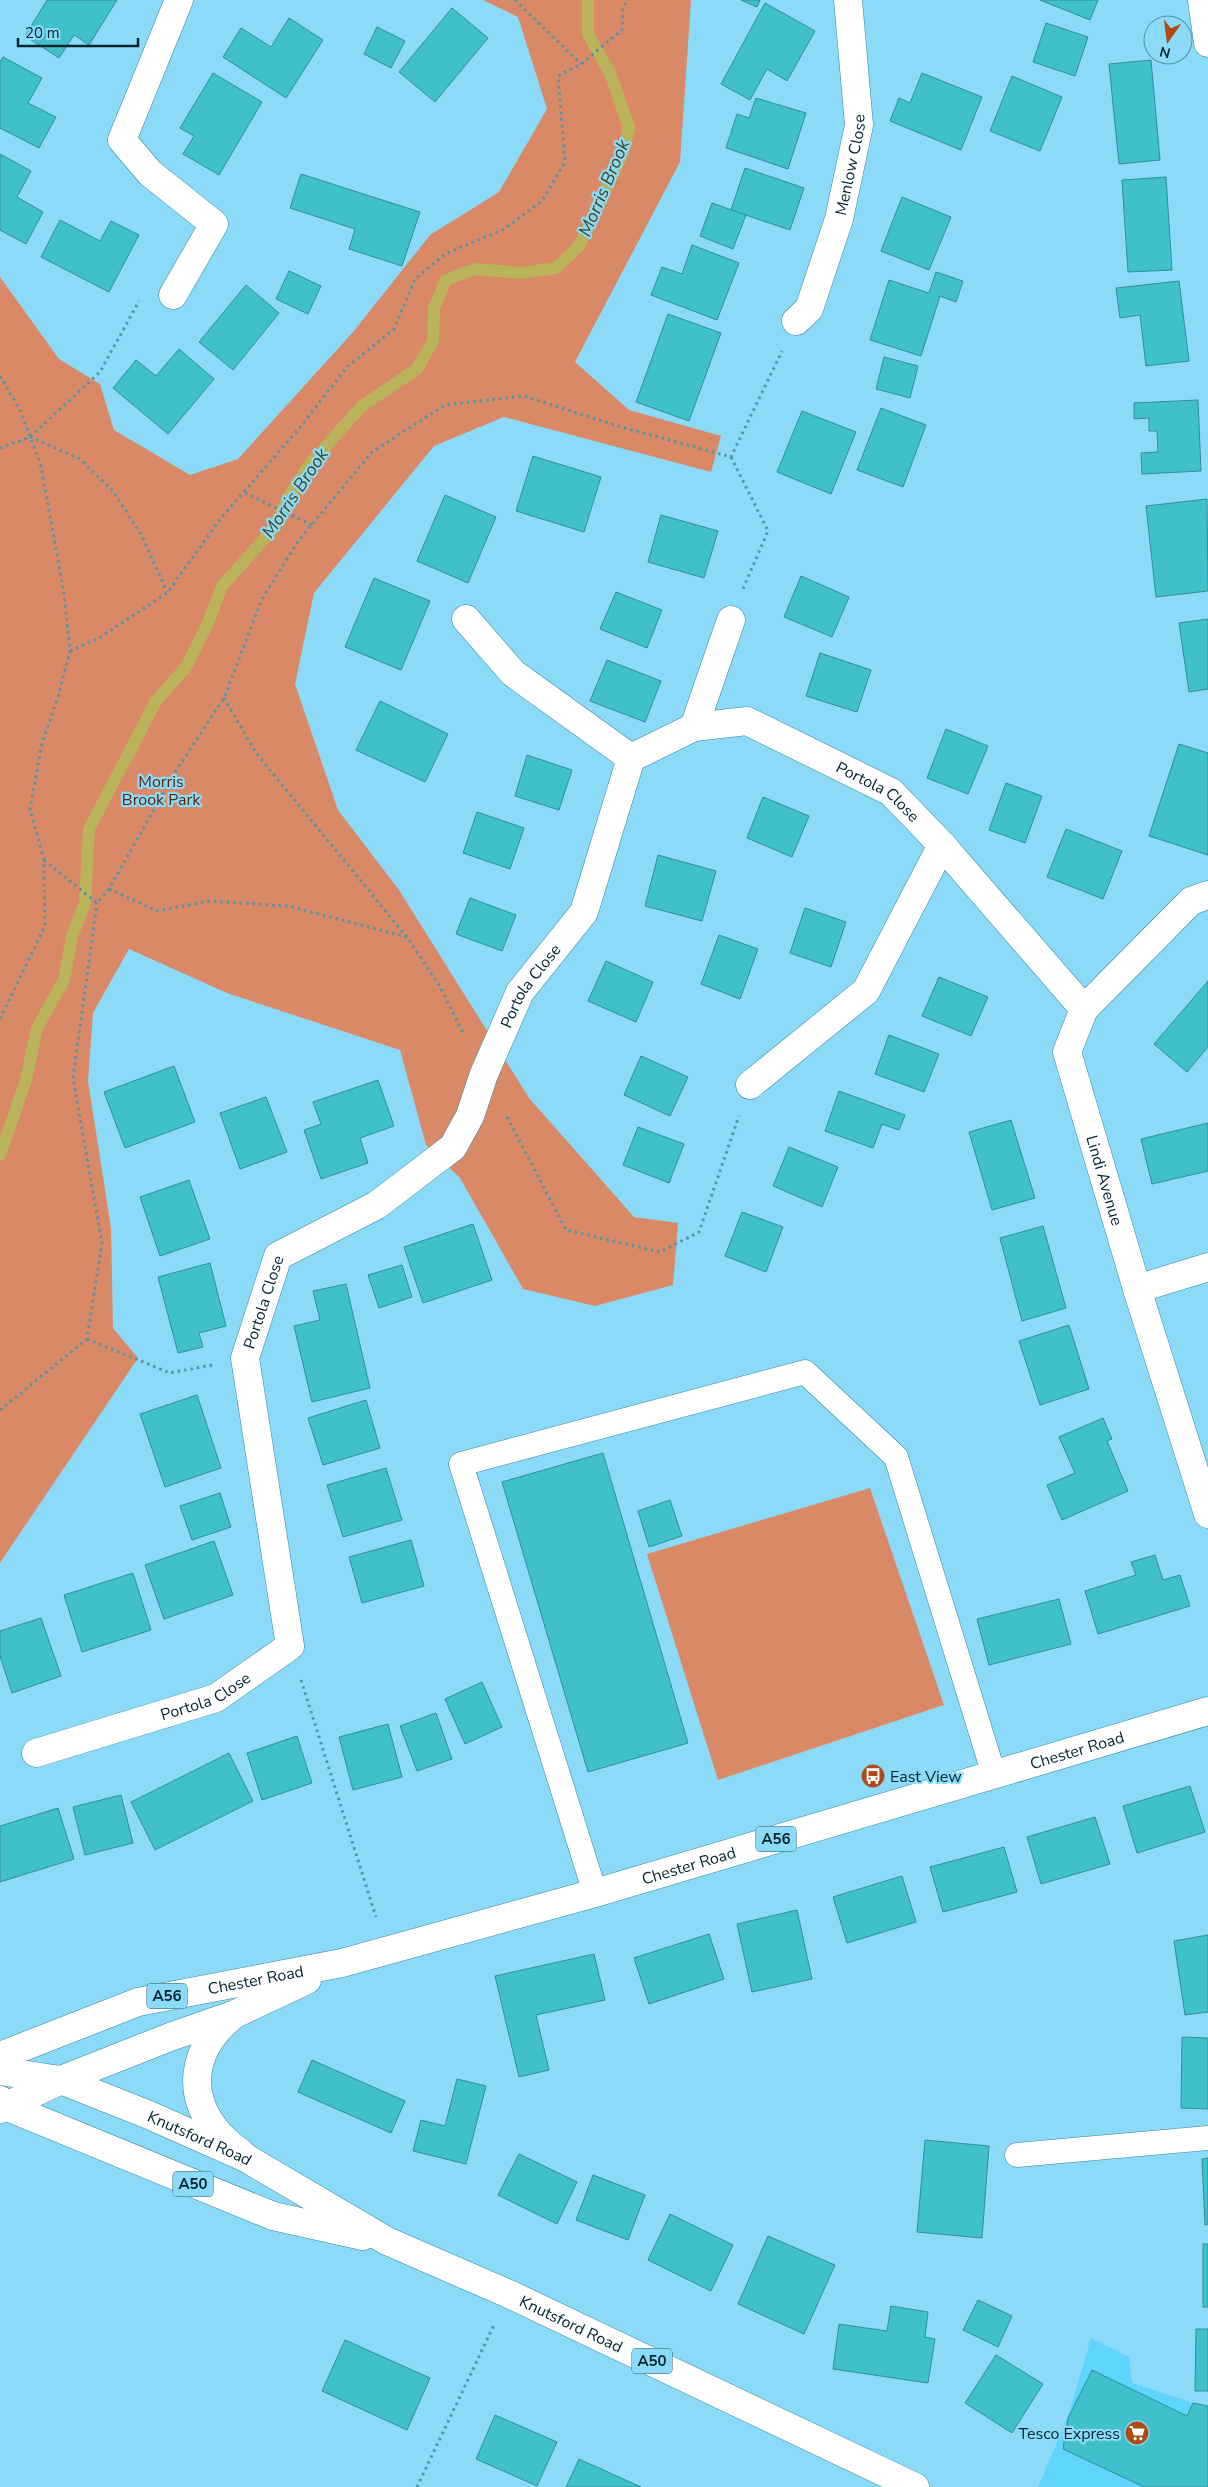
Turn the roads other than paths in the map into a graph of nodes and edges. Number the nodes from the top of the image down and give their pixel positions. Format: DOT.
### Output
graph roads {
  1 [pos="179,0"];
  2 [pos="848,0"];
  3 [pos="1202,0"];
  4 [pos="1208,43"];
  5 [pos="173,295"];
  6 [pos="796,321"];
  7 [pos="466,619"];
  8 [pos="730,620"];
  9 [pos="694,727"];
  10 [pos="631,758"];
  11 [pos="942,845"];
  12 [pos="1208,895"];
  13 [pos="1084,1009"];
  14 [pos="750,1085"];
  15 [pos="1208,1267"];
  16 [pos="1137,1289"];
  17 [pos="1208,1514"];
  18 [pos="1208,1711"];
  19 [pos="36,1753"];
  20 [pos="994,1775"];
  21 [pos="595,1893"];
  22 [pos="342,1964"];
  23 [pos="233,2015"];
  24 [pos="0,2056"];
  25 [pos="0,2071"];
  26 [pos="61,2080"];
  27 [pos="2,2105"];
  28 [pos="1208,2138"];
  29 [pos="1017,2155"];
  30 [pos="246,2158"];
  31 [pos="387,2241"];
  32 [pos="915,2487"];
  1 -- 5 [label="main road"];
  2 -- 6 [label="main road, Menlow Close"];
  3 -- 4 [label="main road"];
  7 -- 10 [label="main road"];
  8 -- 9 [label="main road"];
  9 -- 10 [label="main road, Portola Close"];
  9 -- 11 [label="main road, Portola Close"];
  10 -- 19 [label="main road, Portola Close"];
  11 -- 13 [label="main road, Portola Close"];
  11 -- 14 [label="main road"];
  12 -- 13 [label="main road, Lindi Avenue"];
  13 -- 16 [label="main road, Lindi Avenue"];
  15 -- 16 [label="main road"];
  16 -- 17 [label="main road, Lindi Avenue"];
  18 -- 20 [label="main road, Chester Road / A56"];
  20 -- 21 [label="main road, Chester Road / A56"];
  20 -- 21 [label="lane"];
  21 -- 22 [label="main road, Chester Road / A56"];
  22 -- 23 [label="main road, Chester Road / A56"];
  22 -- 24 [label="main road, Chester Road / A56"];
  23 -- 26 [label="main road, Chester Road / A56"];
  23 -- 30 [label="main road, A56"];
  25 -- 26 [label="main road, Knutsford Road / A50"];
  26 -- 27 [label="main road, A56"];
  26 -- 30 [label="main road, Knutsford Road / A50"];
  27 -- 31 [label="main road, Knutsford Road / A50"];
  28 -- 29 [label="lane"];
  30 -- 31 [label="main road, Knutsford Road / A50"];
  31 -- 32 [label="main road, Knutsford Road / A50"];
}
